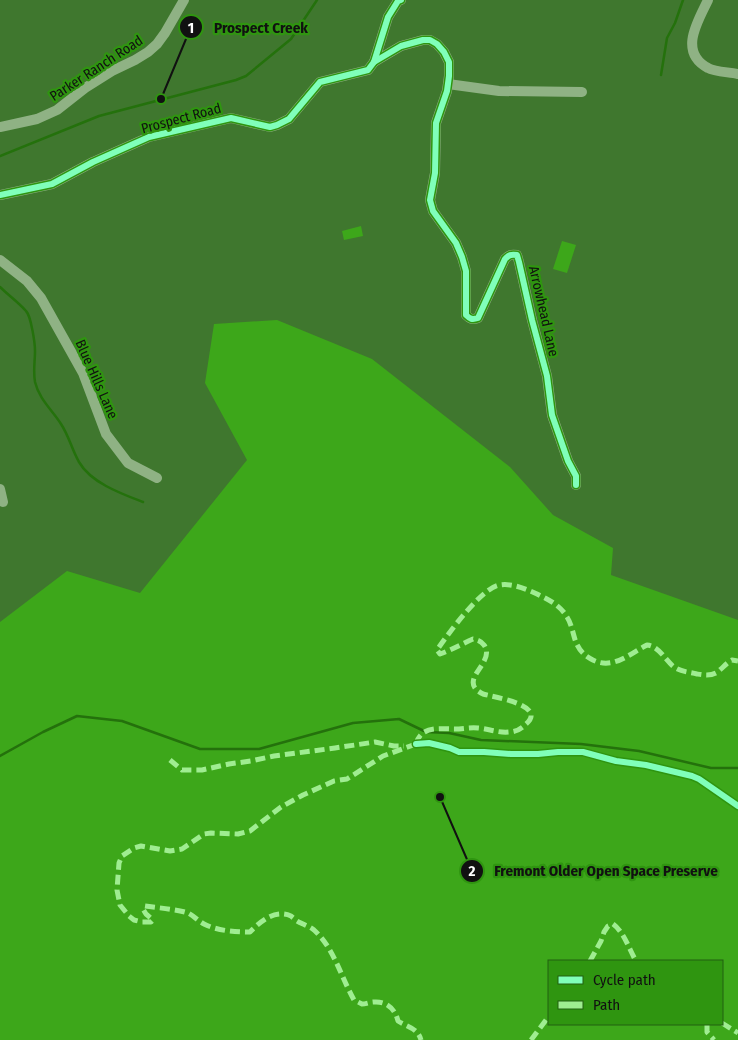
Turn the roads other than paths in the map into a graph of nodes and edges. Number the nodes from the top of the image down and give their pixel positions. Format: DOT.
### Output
graph roads {
  1 [pos="184,0"];
  2 [pos="401,0"];
  3 [pos="708,0"];
  4 [pos="374,62"];
  5 [pos="738,74"];
  6 [pos="448,84"];
  7 [pos="582,92"];
  8 [pos="0,127"];
  9 [pos="0,195"];
  10 [pos="0,260"];
  11 [pos="157,478"];
  12 [pos="576,485"];
  13 [pos="0,489"];
  14 [pos="3,502"];
  1 -- 8 [label="street, Parker Ranch Road"];
  2 -- 4 [label="street"];
  3 -- 5 [label="street"];
  4 -- 6 [label="street, Arrowhead Lane"];
  4 -- 9 [label="street, Prospect Road"];
  6 -- 7 [label="street"];
  6 -- 12 [label="street, Arrowhead Lane"];
  10 -- 11 [label="street, Blue Hills Lane"];
  13 -- 14 [label="street"];
}
